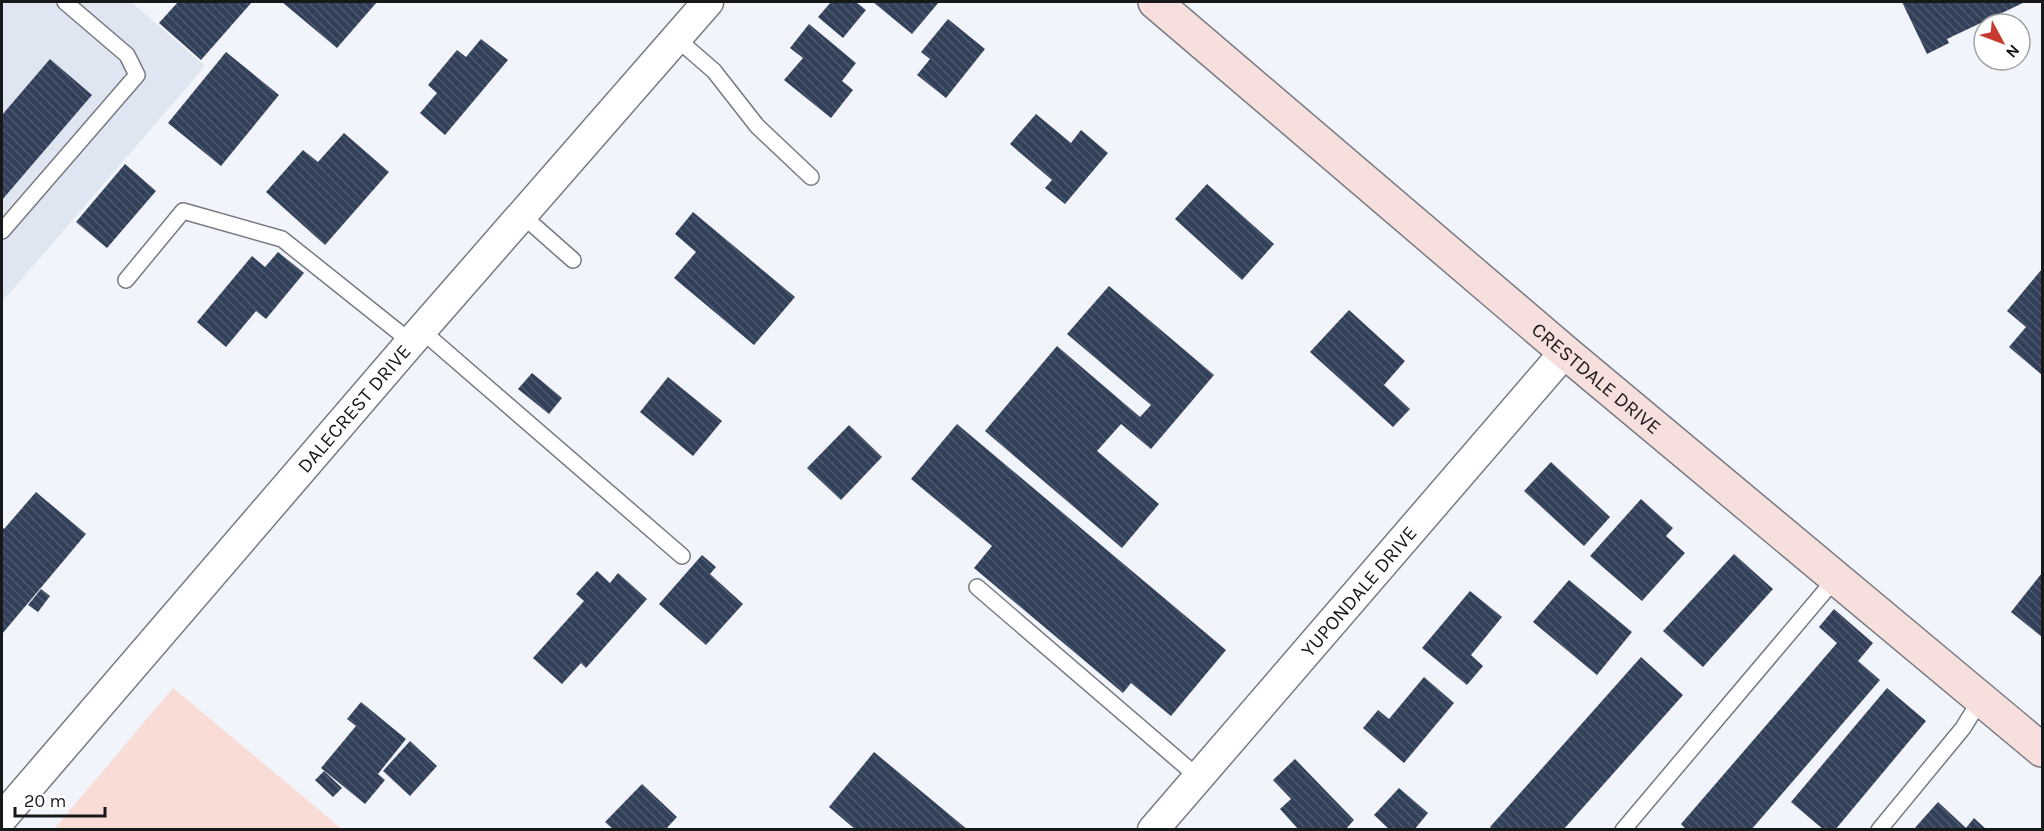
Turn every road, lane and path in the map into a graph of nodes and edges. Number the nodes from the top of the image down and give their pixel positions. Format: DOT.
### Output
graph roads {
  1 [pos="65,2"];
  2 [pos="708,2"];
  3 [pos="1155,2"];
  4 [pos="676,38"];
  5 [pos="811,177"];
  6 [pos="522,215"];
  7 [pos="2,231"];
  8 [pos="573,260"];
  9 [pos="126,280"];
  10 [pos="416,336"];
  11 [pos="1565,352"];
  12 [pos="682,556"];
  13 [pos="1836,578"];
  14 [pos="977,587"];
  15 [pos="1981,699"];
  16 [pos="2043,750"];
  17 [pos="1198,777"];
  18 [pos="2,818"];
  19 [pos="1153,830"];
  20 [pos="1623,830"];
  21 [pos="1879,830"];
  1 -- 7 [label="lane"];
  2 -- 4 [label="street, DALECREST DRIVE"];
  3 -- 11 [label="street, CRESTDALE DRIVE"];
  4 -- 5 [label="lane"];
  4 -- 6 [label="street, DALECREST DRIVE"];
  6 -- 8 [label="lane"];
  6 -- 10 [label="street, DALECREST DRIVE"];
  9 -- 10 [label="lane"];
  10 -- 12 [label="lane"];
  10 -- 18 [label="street, DALECREST DRIVE"];
  11 -- 13 [label="street, CRESTDALE DRIVE"];
  11 -- 17 [label="street, YUPONDALE DRIVE"];
  13 -- 15 [label="street, CRESTDALE DRIVE"];
  13 -- 20 [label="lane"];
  14 -- 17 [label="lane"];
  15 -- 16 [label="street, CRESTDALE DRIVE"];
  15 -- 21 [label="lane"];
  17 -- 19 [label="street, YUPONDALE DRIVE"];
}
